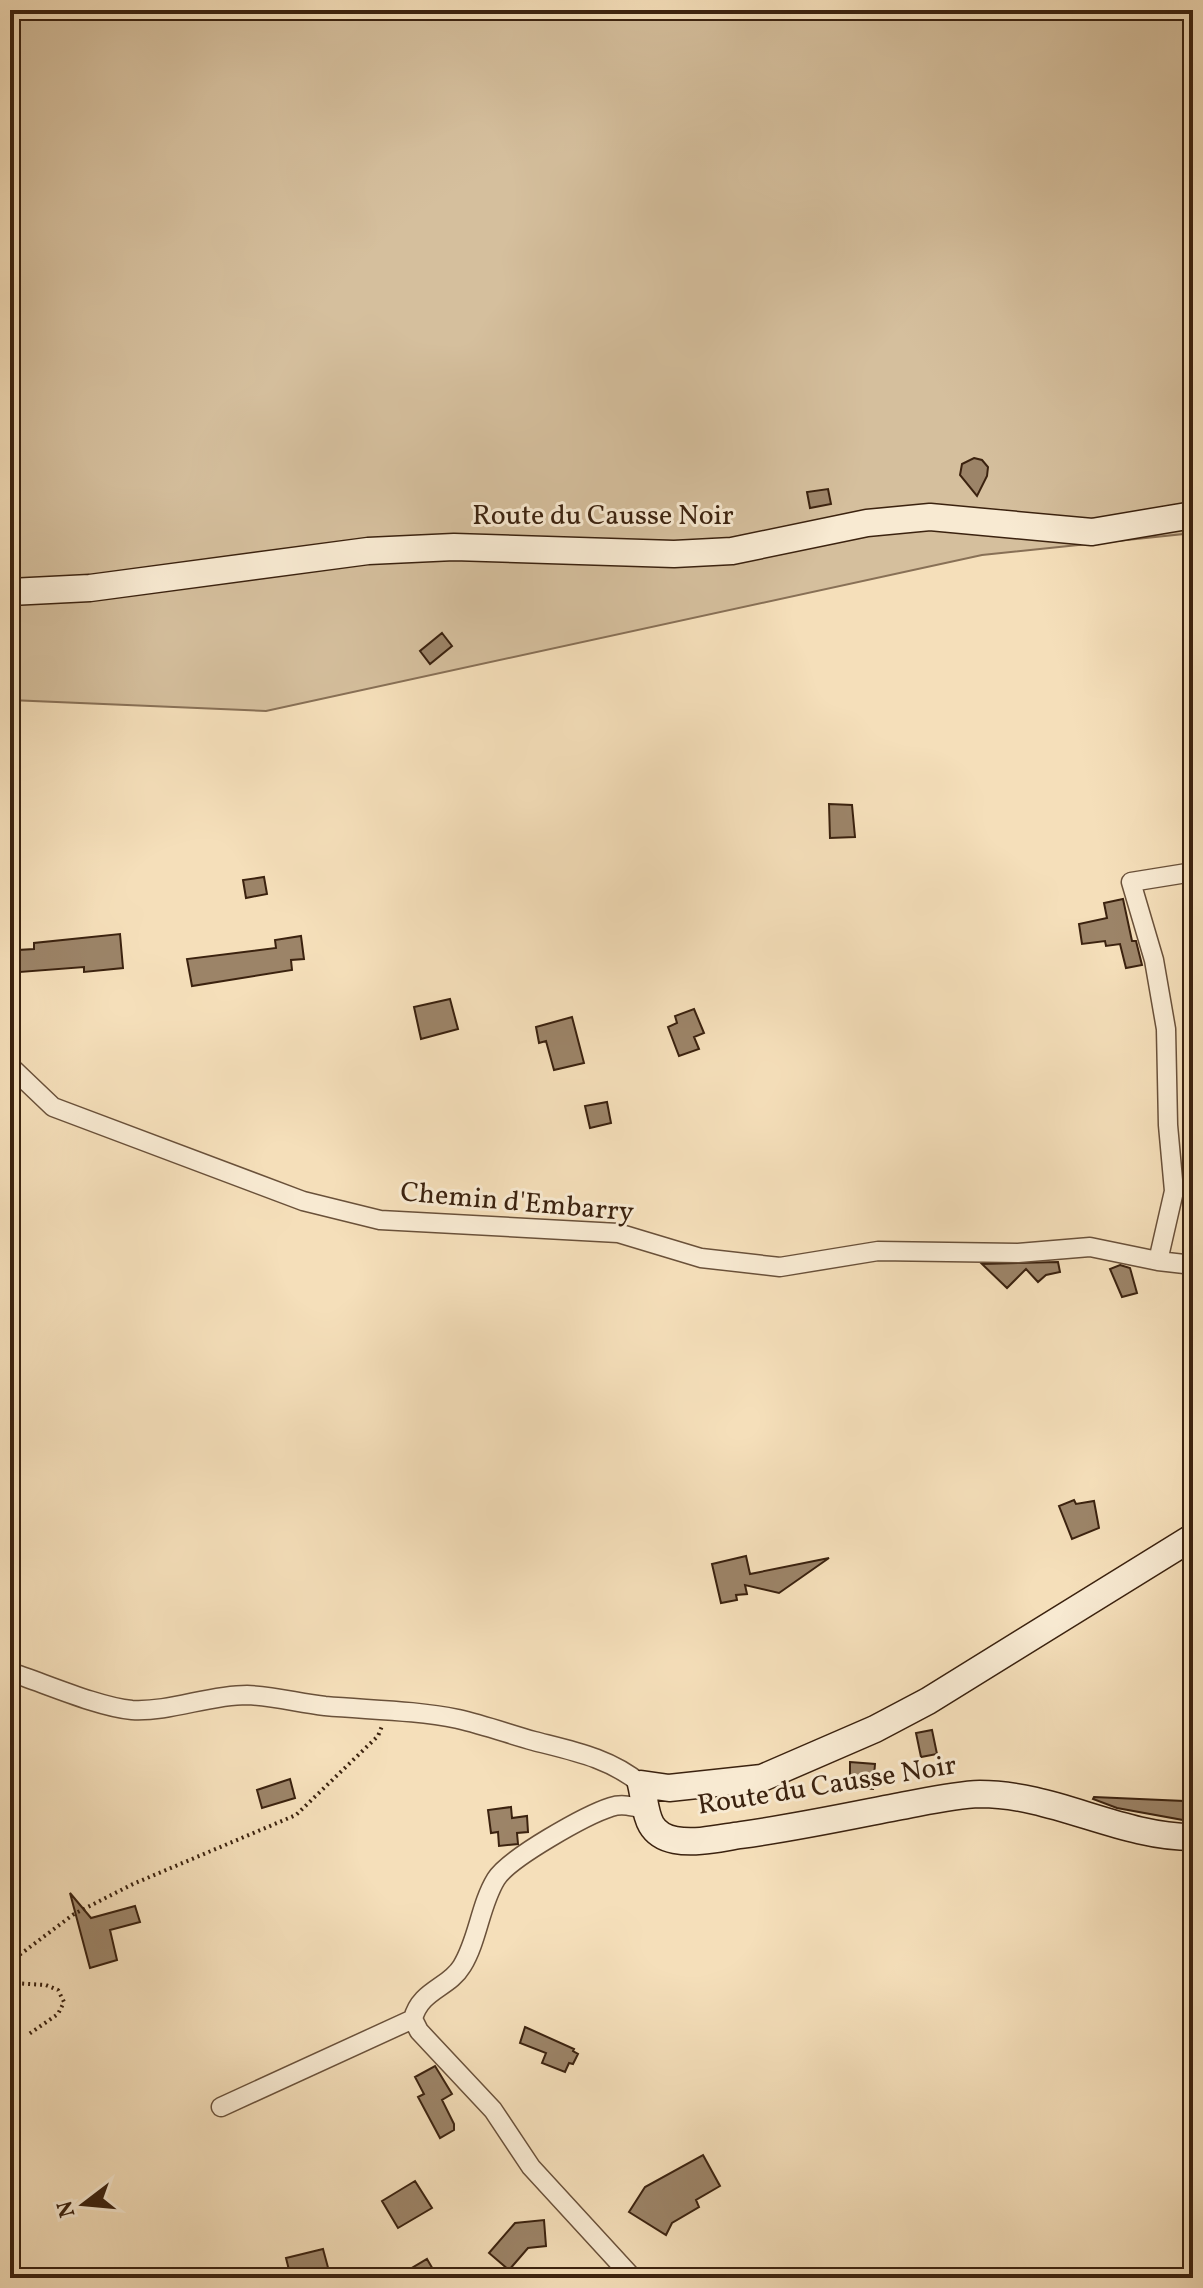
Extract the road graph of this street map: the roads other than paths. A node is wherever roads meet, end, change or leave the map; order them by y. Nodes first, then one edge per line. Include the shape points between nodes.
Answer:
1 (1193, 515) edge
2 (10, 592) edge
3 (1193, 872) edge
4 (10, 1066) edge
5 (1158, 1261) junction
6 (1193, 1265) edge
7 (1193, 1537) edge
8 (10, 1672) edge
9 (641, 1784) junction
10 (647, 1810) junction
11 (1193, 1837) edge
12 (413, 2019) junction
13 (221, 2107) dead end
14 (632, 2277) edge

1 - 2 street, Route du Causse Noir via 1092,532 930,517 867,523 732,551 674,554 454,547 368,551 90,588
3 - 5 street via 1131,882 1154,960 1166,1029 1174,1191
4 - 5 street, Chemin d'Embarry via 53,1107 303,1201 380,1220 618,1233 701,1258 780,1267 878,1251 1018,1253 1090,1247
5 - 6 street, Chemin d'Embarry
7 - 9 street, Route du Causse Noir via 875,1729 762,1778 669,1788
8 - 9 street via 130,1710 246,1695 460,1719 594,1756
9 - 10 street, Route du Causse Noir
10 - 11 street, Route du Causse Noir via 649,1826 659,1835 696,1841 947,1797 1020,1796 1162,1835
10 - 12 street via 612,1807 512,1862 496,1878 462,1968 416,2005
12 - 13 street
12 - 14 street via 493,2110 531,2167

